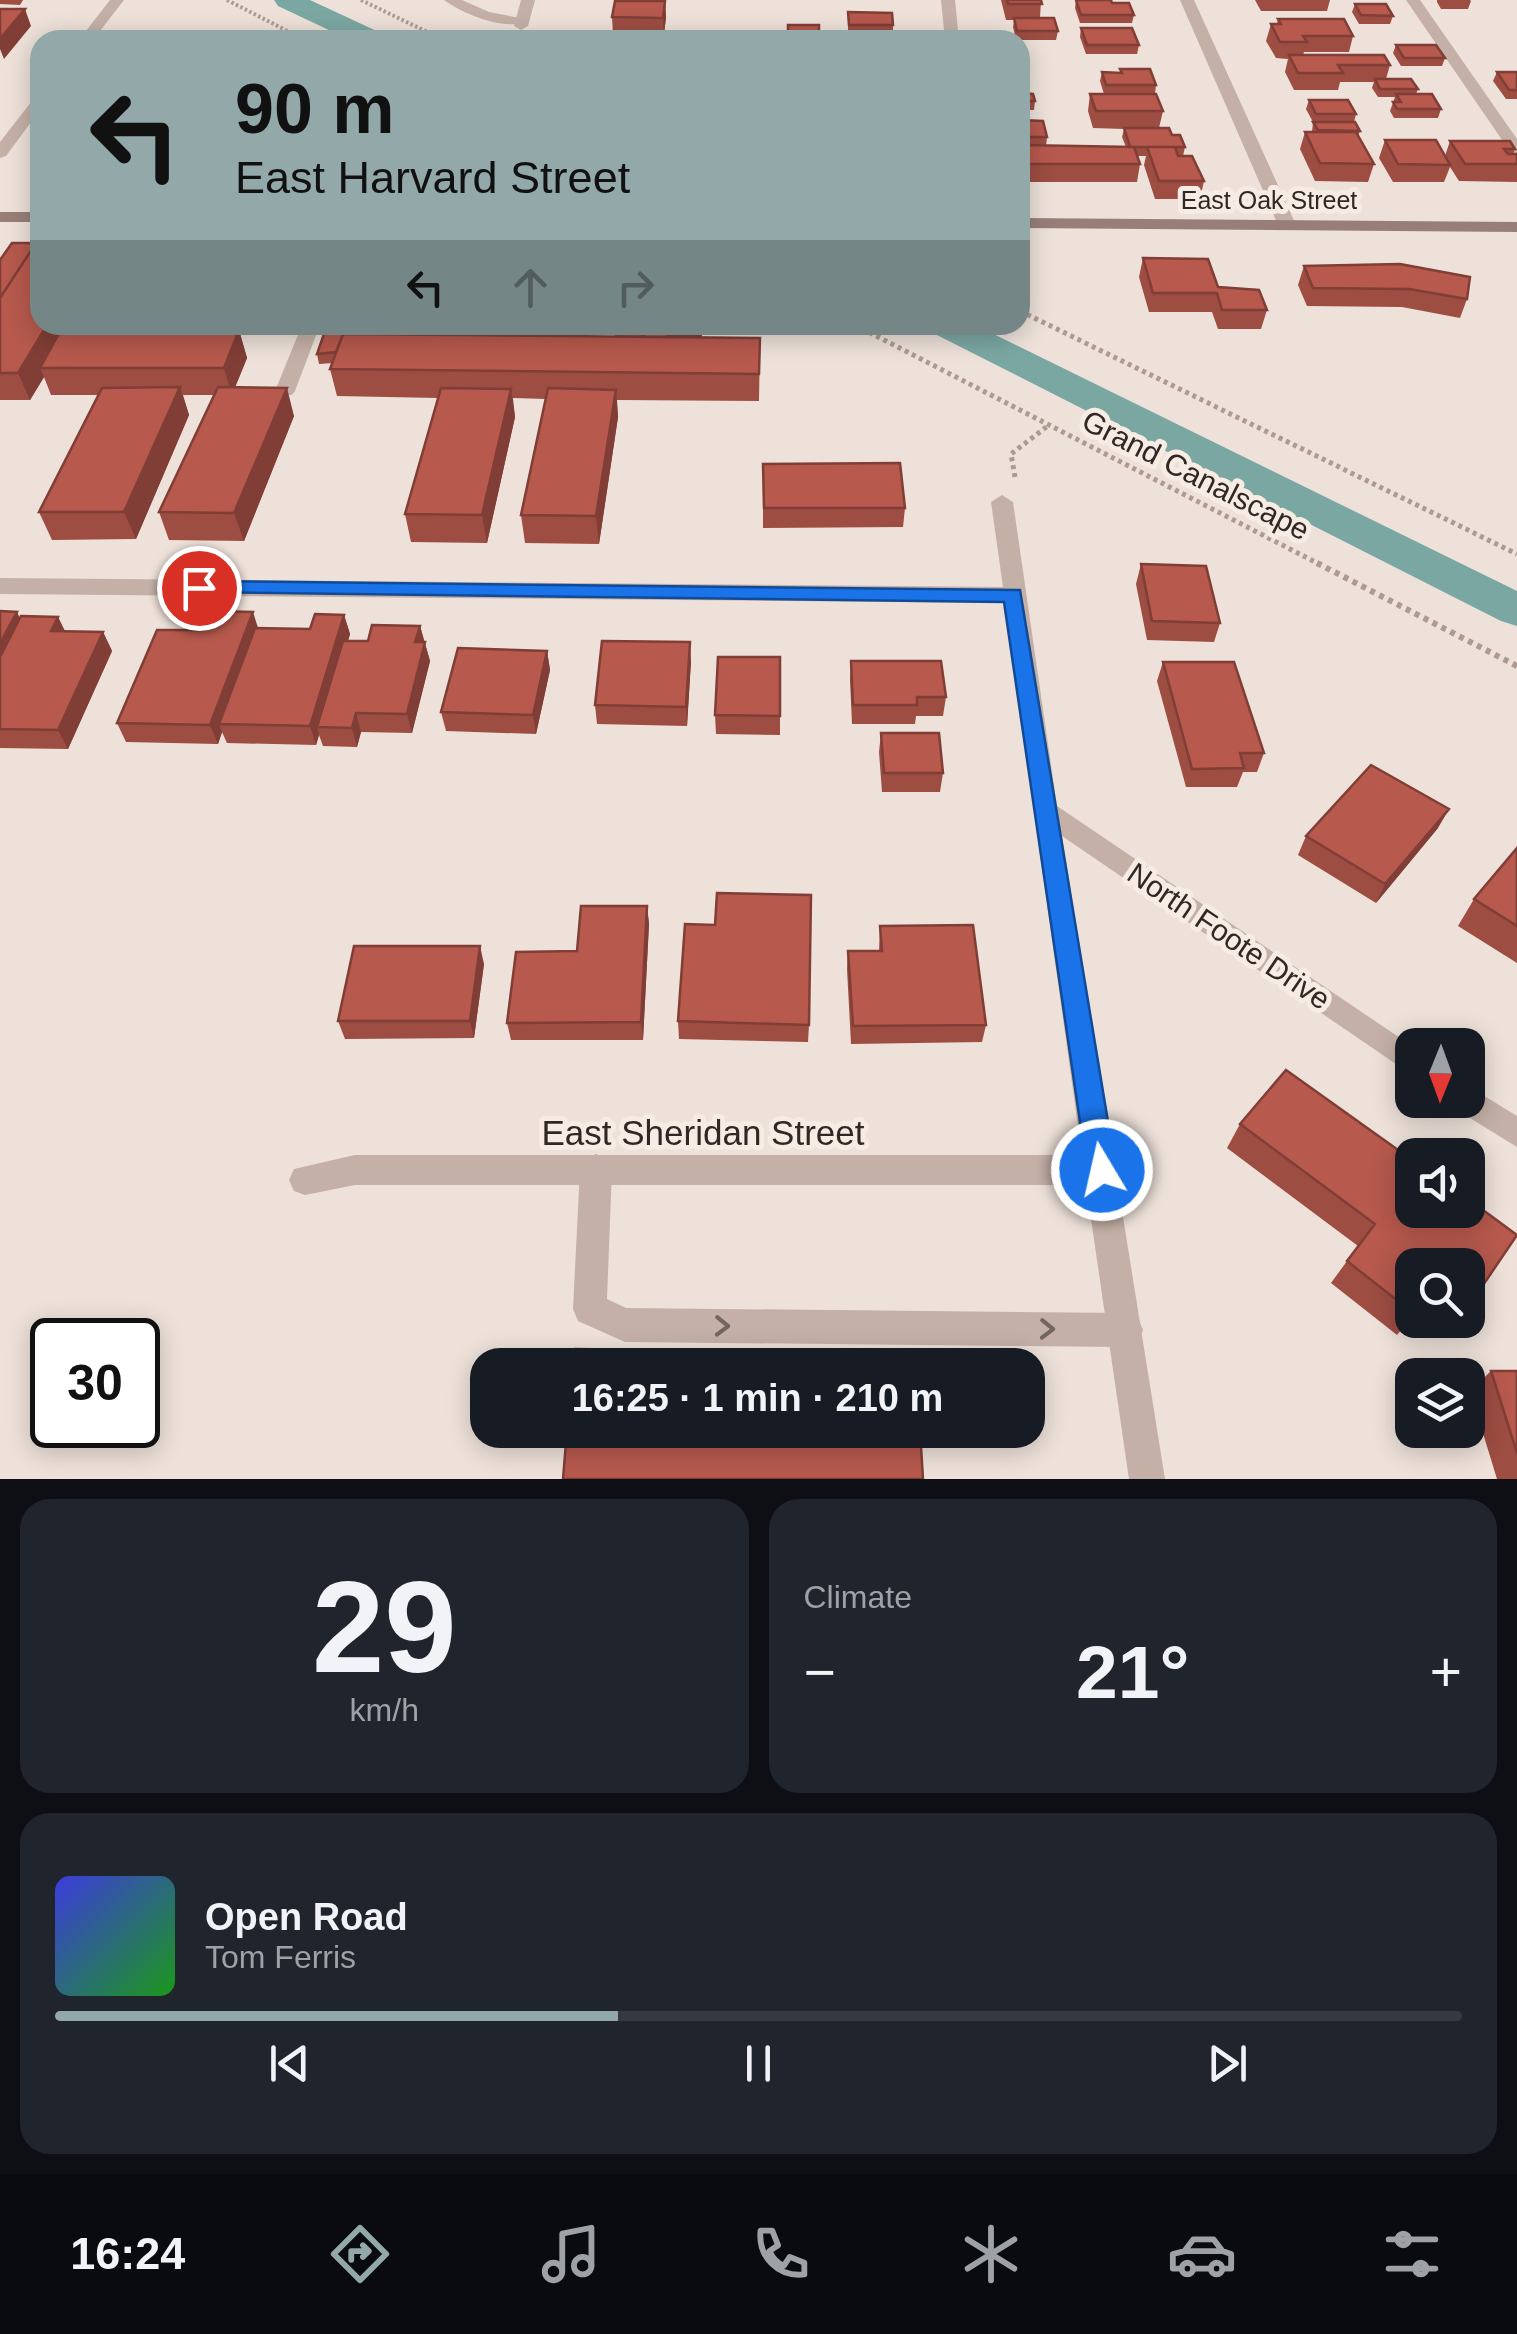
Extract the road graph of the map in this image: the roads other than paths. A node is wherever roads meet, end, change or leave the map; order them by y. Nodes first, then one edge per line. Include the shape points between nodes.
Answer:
1 (117, 0) edge
2 (452, 0) edge
3 (528, 0) edge
4 (948, 0) edge
5 (1187, 0) edge
6 (1413, 0) edge
7 (94, 30) edge
8 (951, 30) edge
9 (30, 113) edge
10 (1517, 150) edge
11 (0, 153) edge
12 (0, 217) edge
13 (30, 218) edge
14 (1030, 223) edge
15 (1287, 225) junction
16 (1517, 227) edge
17 (307, 335) edge
18 (285, 390) edge
19 (1002, 502) dead end
20 (0, 586) edge
21 (1013, 595) junction
22 (1045, 811) junction
23 (1395, 1050) edge
24 (1485, 1112) edge
25 (1517, 1134) edge
26 (596, 1168) junction
27 (1102, 1170) junction
28 (305, 1180) dead end
29 (1126, 1330) junction
30 (1147, 1479) edge

1 - 7 street
2 - 3 street via 522,23
4 - 8 street
5 - 15 street
6 - 10 street
9 - 11 street
12 - 13 street
14 - 15 street, East Oak Street
15 - 16 street, East Oak Street
17 - 18 street
19 - 21 street
20 - 21 street
21 - 22 street
22 - 23 street, North Foote Drive
22 - 27 street
24 - 25 street
26 - 27 street, East Sheridan Street
26 - 28 street, East Sheridan Street via 356,1170
26 -> 29 street via 590,1309 625,1325
27 - 29 street
29 - 30 street

